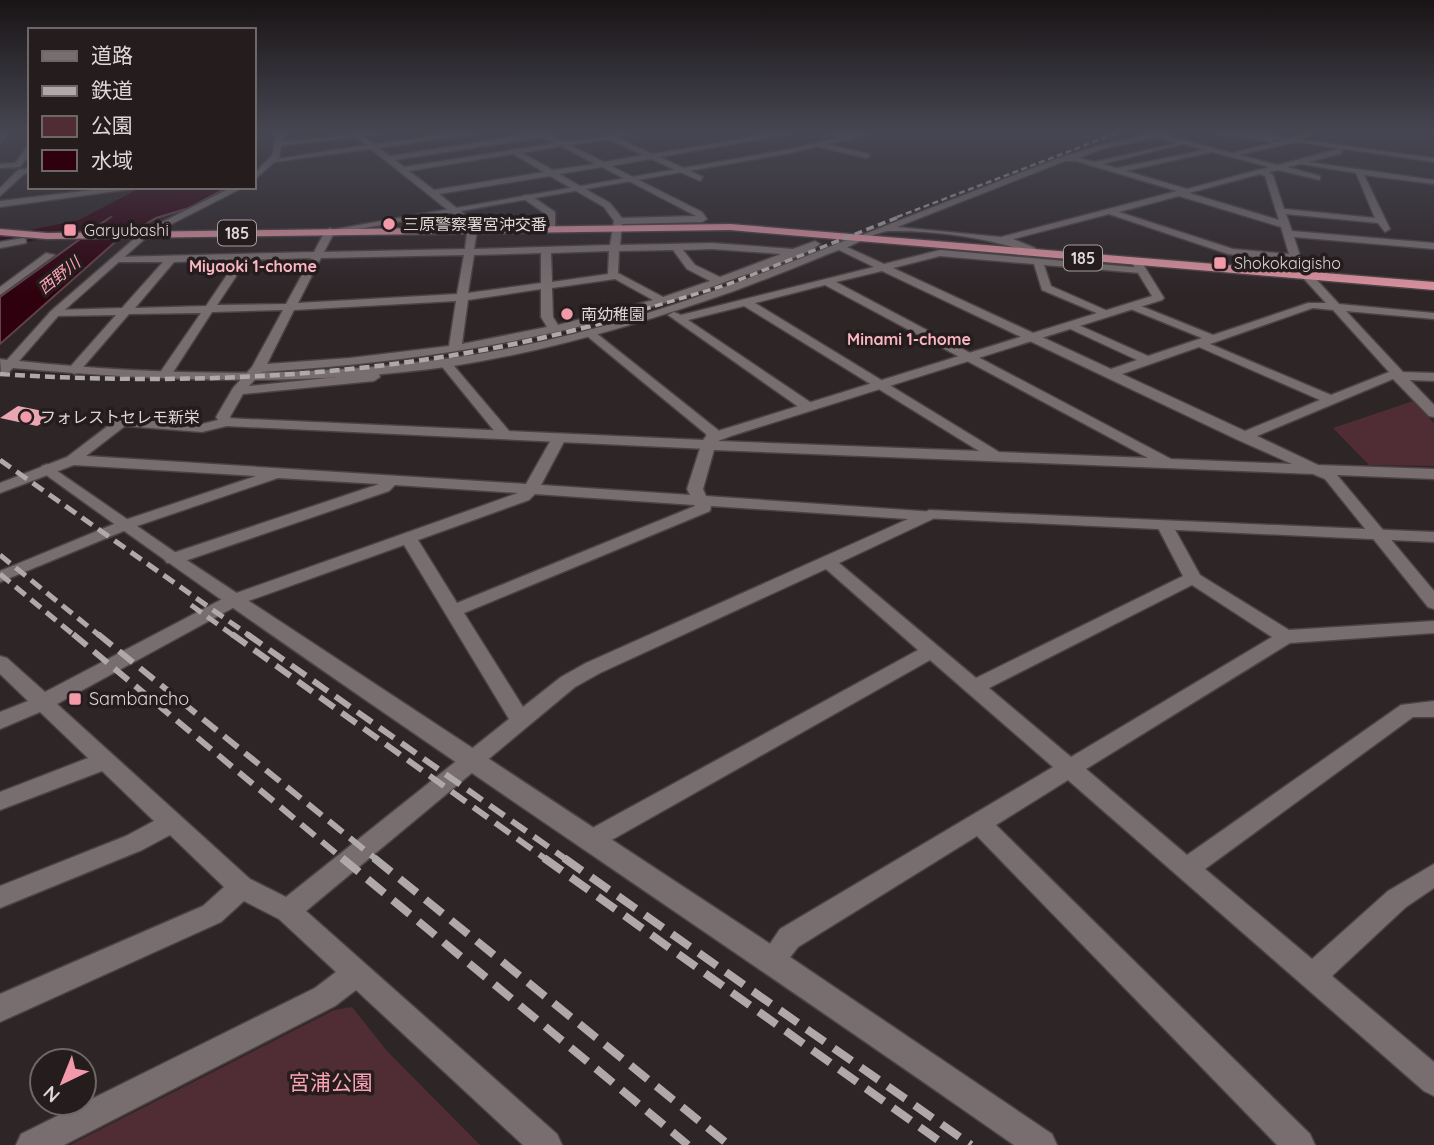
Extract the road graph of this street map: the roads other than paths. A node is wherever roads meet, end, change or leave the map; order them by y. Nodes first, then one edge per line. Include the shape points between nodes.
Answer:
1 (424, 186) edge
2 (474, 186) edge
3 (575, 186) edge
4 (587, 186) edge
5 (645, 186) edge
6 (995, 186) edge
7 (1165, 186) edge
8 (1206, 186) edge
9 (1273, 186) edge
10 (1365, 186) edge
11 (578, 188) junction
12 (59, 189) edge
13 (236, 189) edge
14 (115, 190) edge
15 (1182, 192) junction
16 (433, 193) junction
17 (527, 197) junction
18 (50, 199) junction
19 (0, 204) edge
20 (454, 209) junction
21 (1108, 211) junction
22 (1281, 211) junction
23 (0, 212) edge
24 (1381, 221) junction
25 (617, 224) junction
26 (552, 228) junction
27 (475, 229) junction
28 (882, 229) junction
29 (1287, 230) junction
30 (330, 231) junction
31 (0, 232) edge
32 (145, 234) junction
33 (862, 237) junction
34 (26, 238) junction
35 (999, 240) junction
36 (1391, 243) junction
37 (815, 244) dead end
38 (0, 245) edge
39 (838, 246) junction
40 (1434, 246) edge
41 (676, 247) junction
42 (614, 248) junction
43 (546, 250) junction
44 (469, 252) junction
45 (794, 252) junction
46 (50, 255) dead end
47 (315, 255) junction
48 (1035, 256) junction
49 (244, 257) junction
50 (1296, 258) junction
51 (171, 259) junction
52 (115, 260) junction
53 (1139, 266) junction
54 (882, 267) junction
55 (1305, 275) junction
56 (615, 276) junction
57 (719, 281) junction
58 (826, 281) junction
59 (13, 282) junction
60 (0, 285) edge
61 (1434, 286) edge
62 (545, 287) junction
63 (0, 292) edge
64 (464, 297) junction
65 (746, 302) junction
66 (665, 306) junction
67 (1132, 306) junction
68 (1334, 306) junction
69 (289, 308) junction
70 (207, 310) junction
71 (125, 311) junction
72 (55, 313) junction
73 (1106, 314) junction
74 (1434, 316) edge
75 (681, 318) junction
76 (1070, 325) junction
77 (554, 330) junction
78 (591, 333) junction
79 (1030, 337) junction
80 (1205, 341) junction
81 (455, 348) junction
82 (968, 356) junction
83 (1148, 361) junction
84 (445, 363) junction
85 (5, 364) edge
86 (74, 370) junction
87 (372, 370) junction
88 (255, 372) junction
89 (0, 374) edge
90 (165, 374) junction
91 (1109, 374) junction
92 (1398, 375) junction
93 (1434, 377) edge
94 (880, 384) junction
95 (238, 391) junction
96 (1331, 400) junction
97 (1429, 402) edge
98 (808, 407) junction
99 (1434, 413) edge
100 (226, 422) junction
101 (505, 435) junction
102 (1243, 437) junction
103 (559, 438) junction
104 (710, 441) junction
105 (996, 456) junction
106 (72, 460) junction
107 (1170, 464) junction
108 (47, 469) junction
109 (1319, 470) junction
110 (279, 473) junction
111 (1434, 474) edge
112 (390, 481) junction
113 (0, 488) edge
114 (531, 490) junction
115 (701, 501) junction
116 (929, 516) junction
117 (125, 525) junction
118 (1165, 526) junction
119 (1380, 535) junction
120 (1434, 537) edge
121 (408, 538) junction
122 (173, 559) junction
123 (827, 561) junction
124 (0, 577) edge
125 (1193, 578) junction
126 (234, 600) junction
127 (1434, 603) edge
128 (453, 611) junction
129 (1434, 627) edge
130 (1286, 637) junction
131 (932, 651) junction
132 (0, 663) edge
133 (975, 687) junction
134 (42, 703) junction
135 (1434, 709) edge
136 (520, 720) junction
137 (0, 721) edge
138 (106, 759) junction
139 (475, 761) junction
140 (1070, 769) junction
141 (0, 801) edge
142 (170, 824) junction
143 (980, 824) junction
144 (593, 839) junction
145 (1186, 869) junction
146 (1434, 875) edge
147 (241, 887) junction
148 (0, 897) edge
149 (288, 911) junction
150 (772, 960) junction
151 (358, 972) junction
152 (1312, 977) junction
153 (0, 1008) edge
154 (1434, 1081) edge
155 (32, 1145) edge
156 (546, 1145) edge
157 (1041, 1145) edge
158 (1299, 1145) edge

1 - 16 street
2 - 16 street
3 - 11 street
4 - 11 street
5 - 25 street via 702,219
6 - 28 street
7 - 15 street
8 - 15 street
9 - 22 street
10 - 24 street
11 - 17 street
11 - 25 street via 607,205
12 - 18 street
13 - 32 street
14 - 18 street
15 - 21 street
15 - 29 street
16 - 20 street
17 - 20 street
17 - 26 street via 552,214
18 - 19 street
18 - 23 street via 42,208
20 - 27 street
20 - 30 street
21 - 35 street
21 - 50 street via 1232,252
22 - 24 street
22 - 29 street
24 - 36 street
25 - 26 highway, 185
25 - 33 highway, 185
25 - 42 street
26 - 27 highway, 185
27 - 30 highway, 185
27 - 44 street
28 - 33 street
28 - 35 street
29 - 36 street
29 - 50 street
30 - 32 highway, 185
30 - 47 street
31 - 34 highway, 185
32 - 34 highway, 185
32 - 52 street
33 - 39 street
33 - 48 highway, 185
33 - 53 highway, 185
34 - 38 street
35 - 48 street via 1025,244
36 - 40 street
37 - 45 street
39 - 54 street
39 - 66 street
41 - 42 street
41 - 45 street
41 - 57 street via 691,267
42 - 43 street
42 - 56 street
43 - 44 street
43 - 62 street
44 - 47 street
44 - 64 street
45 - 57 street
46 - 59 street
47 - 49 street
47 - 69 street
48 - 53 street
48 - 54 street via 940,254
48 - 55 highway, 185
48 - 73 street via 1046,288
49 - 51 street
49 - 70 street
50 - 55 street
51 - 52 street
51 - 71 street
52 - 72 street
53 - 55 highway, 185
53 - 67 street via 1158,298
54 - 58 street
54 - 79 street
55 - 61 highway, 185
55 - 68 street
56 - 62 street
56 - 66 street
57 - 66 street
58 - 65 street
58 - 82 street
59 - 60 street
59 - 63 street
62 - 64 street
62 - 77 street via 547,317
64 - 69 street
64 - 81 street
65 - 75 street
65 - 94 street
66 - 75 street
66 - 77 street
66 - 78 street
67 - 73 street
67 - 80 street
68 - 74 street
68 - 80 street via 1312,304
68 - 92 street
69 - 70 street
69 - 88 street
70 - 71 street
70 - 90 street
71 - 72 street
71 - 86 street
72 - 85 street
73 - 76 street
75 - 98 street
76 - 79 street
76 - 83 street
77 - 81 street
78 - 84 street
78 - 104 street via 713,433
79 - 82 street
79 - 91 street
80 - 83 street
80 - 96 street
81 - 88 street
82 - 94 street
82 - 107 street
83 - 91 street
84 - 87 street
84 - 101 street
85 - 86 street
85 - 89 street
86 - 90 street
87 - 88 street
87 - 95 street via 374,377
88 - 90 street
88 - 95 street
91 - 102 street
92 - 93 street
92 - 96 street
92 - 97 street
94 - 98 street
94 - 105 street
95 - 100 street via 223,417
96 - 102 street
97 - 99 street
98 - 104 street
100 - 101 street
100 - 106 street via 202,428 122,422
101 - 103 street
102 - 109 street
103 - 104 street
103 - 114 street
104 - 105 street
104 - 115 street via 695,489
105 - 107 street
106 - 108 street
106 - 110 street
107 - 109 street
108 - 113 street
108 - 117 street
109 - 111 street
109 - 119 street via 1330,476
110 - 112 street
110 - 117 street
112 - 114 street
112 - 122 street via 384,488
114 - 115 street
114 - 121 street via 523,497
115 - 116 street
115 - 128 street via 704,508
116 - 118 street
116 - 123 street
117 - 122 street
117 - 124 street
118 - 119 street
118 - 125 street
119 - 120 street
119 - 127 street
121 - 126 street
121 - 128 street
122 - 126 street
123 - 131 street
123 - 136 street via 593,668
125 - 130 street
125 - 133 street
126 - 134 street
126 - 139 street
128 - 136 street
129 - 130 street
130 - 140 street
131 - 133 street
131 - 144 street
132 - 134 street
133 - 140 street
134 - 137 street
134 - 138 street
135 - 145 street via 1408,710
136 - 139 street
138 - 141 street
138 - 142 street
139 - 144 street
139 - 149 street
140 - 143 street
140 - 145 street
142 - 147 street
142 - 148 street
143 - 150 street via 789,938
143 - 158 street
144 - 150 street
145 - 152 street
146 - 152 street via 1397,899
147 - 149 street
147 - 153 street via 212,914
149 - 151 street
150 - 157 street
151 - 155 street via 325,997
151 - 156 street
152 - 154 street

